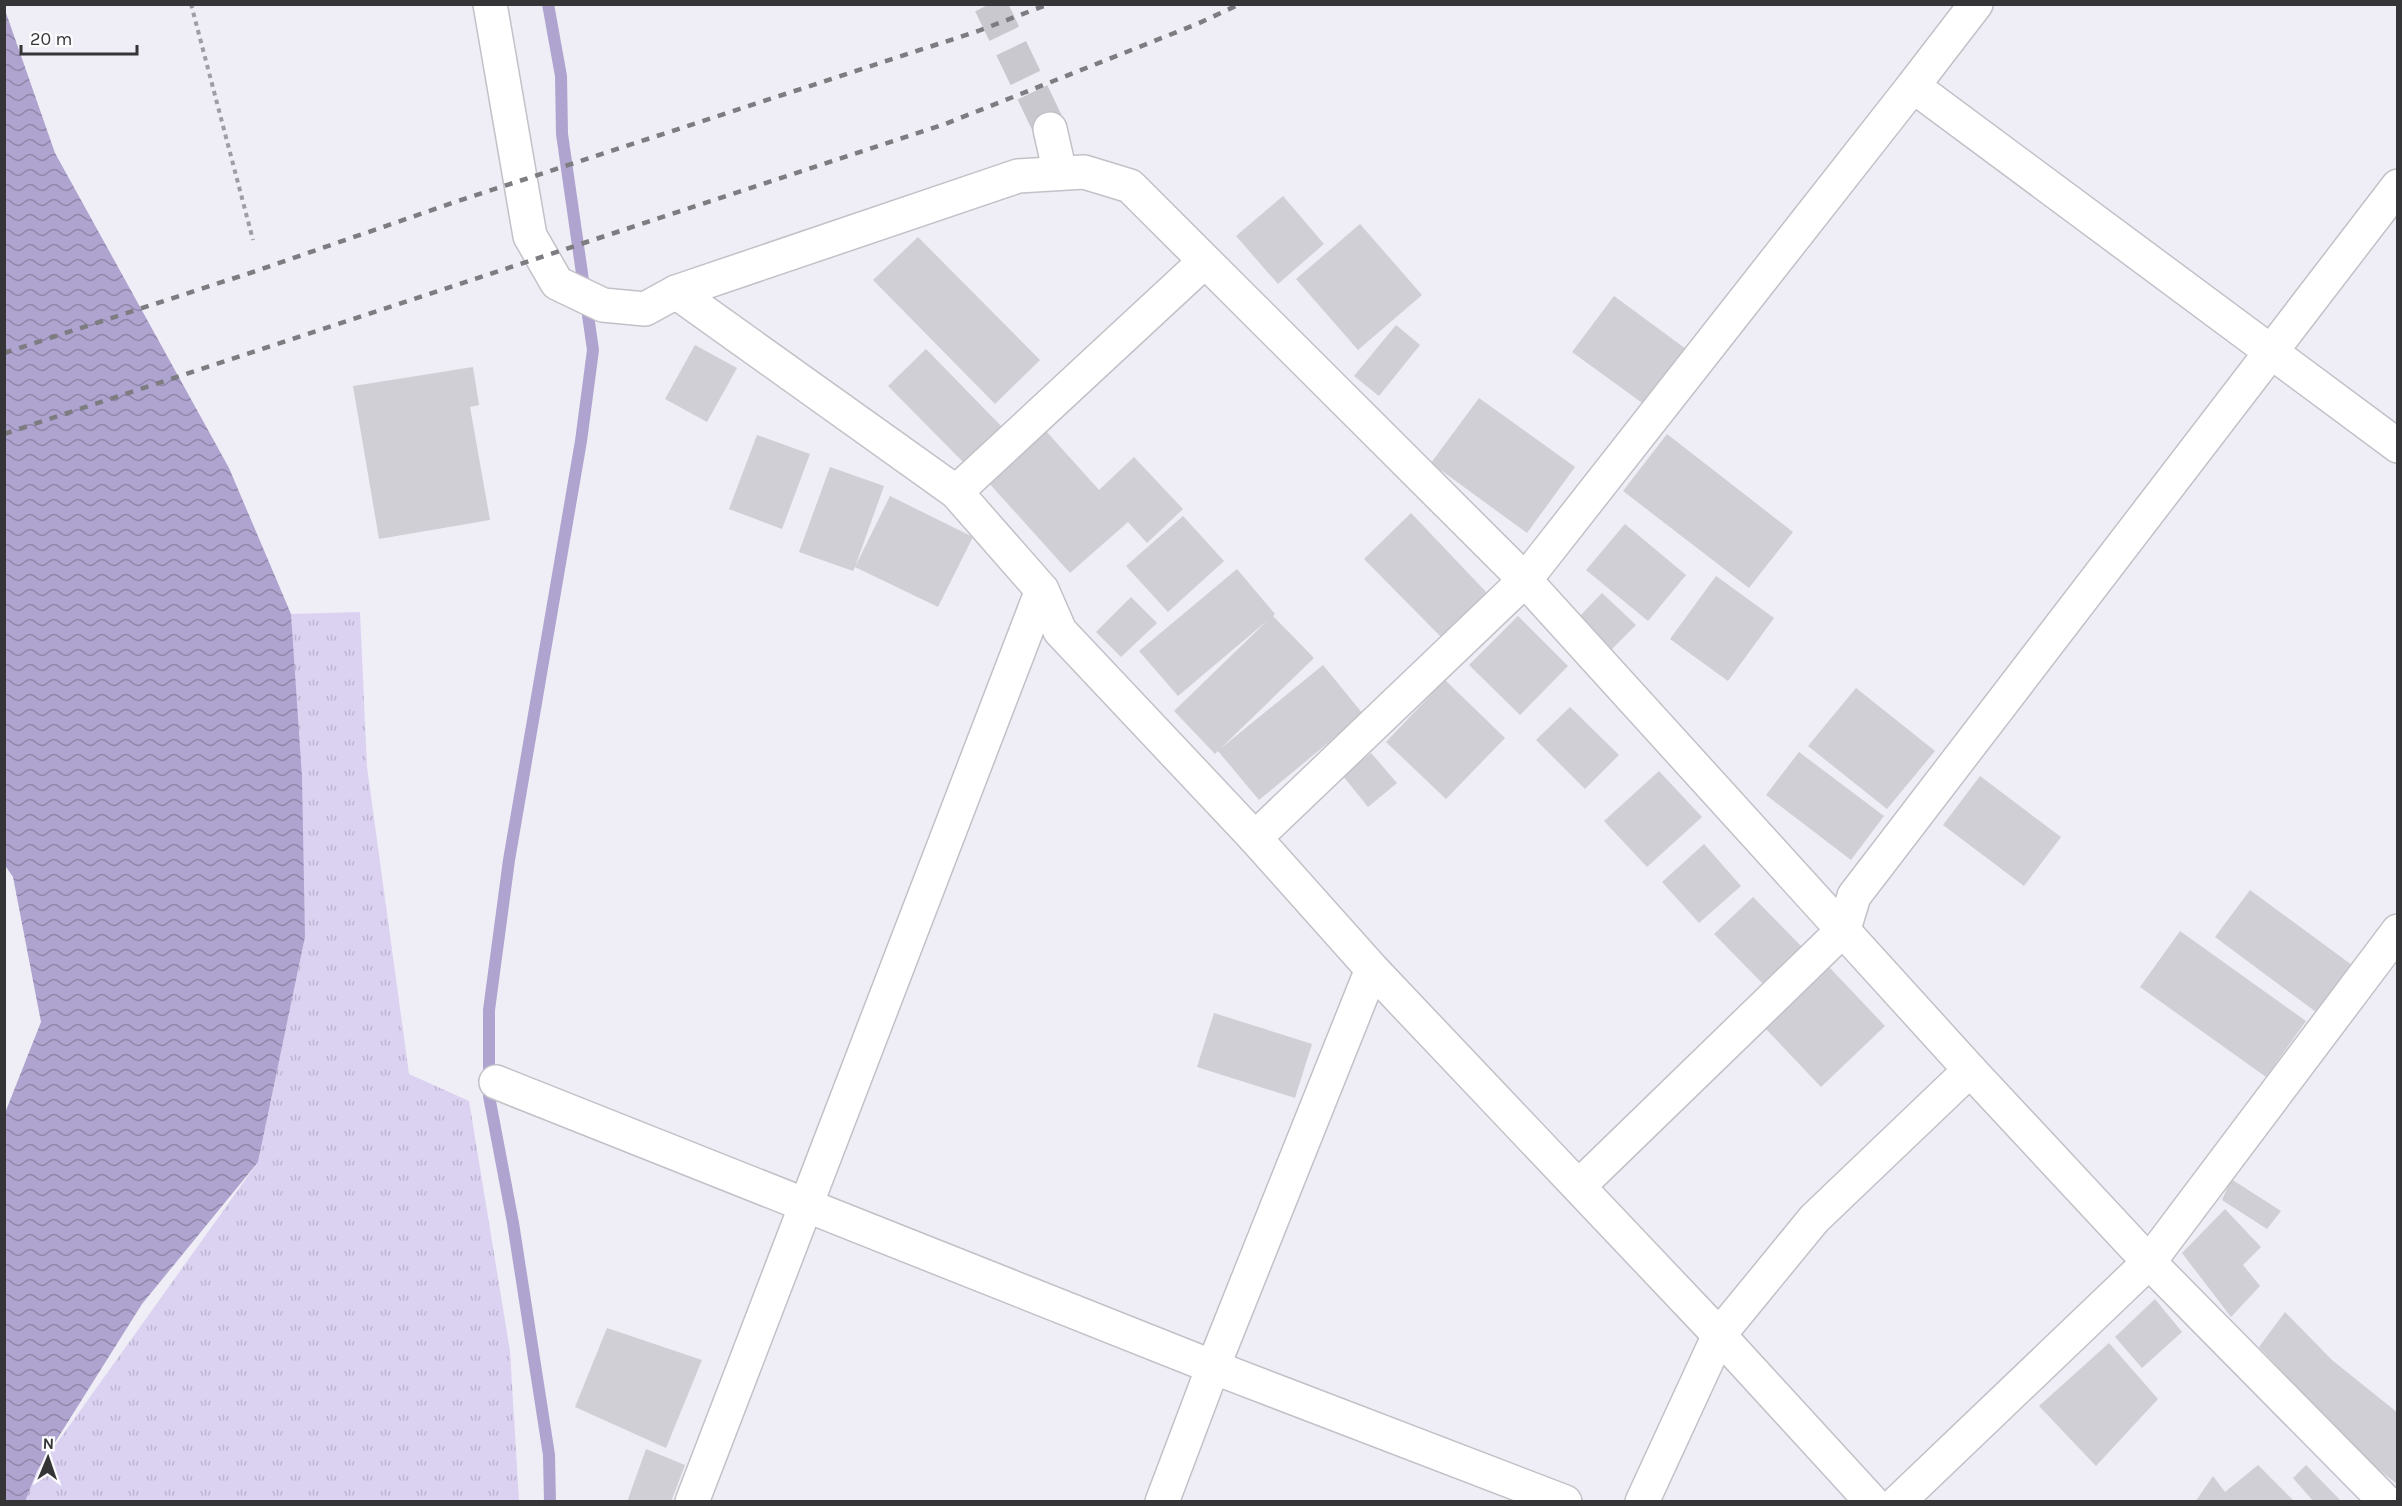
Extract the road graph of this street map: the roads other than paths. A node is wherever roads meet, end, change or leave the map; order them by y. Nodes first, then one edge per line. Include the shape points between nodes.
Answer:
1 (490, 4) edge
2 (1976, 4) edge
3 (1913, 86) junction
4 (1050, 129) tunnel mouth
5 (1060, 174) junction
6 (2397, 186) edge
7 (1205, 261) junction
8 (676, 292) junction
9 (2271, 353) junction
10 (2397, 446) edge
11 (956, 492) junction
12 (1526, 580) junction
13 (1042, 590) junction
14 (1255, 838) junction
15 (1844, 929) junction
16 (2397, 932) edge
17 (1372, 969) junction
18 (1970, 1070) junction
19 (496, 1082) dead end
20 (1579, 1186) junction
21 (805, 1203) junction
22 (2149, 1262) junction
23 (1719, 1335) junction
24 (1213, 1367) junction
25 (692, 1502) edge
26 (1162, 1502) edge
27 (1565, 1502) edge
28 (1642, 1502) edge
29 (1872, 1502) edge
30 (1898, 1502) edge
31 (2386, 1502) edge

1 - 8 street via 530,236 557,283 603,305 645,309
2 - 3 street
3 - 9 street
3 - 12 street
4 - 5 street
5 - 7 street via 1084,172 1130,186
5 - 8 street via 1018,176
6 - 9 street
7 - 11 street
7 - 12 street
8 - 11 street
9 - 10 street
9 - 15 street via 1854,896
11 - 13 street
12 - 14 street
12 - 15 street
13 - 14 street via 1060,631
13 - 21 street
14 - 17 street
15 - 18 street
15 - 20 street
16 - 22 street
17 - 20 street
17 - 24 street
18 - 22 street
18 - 23 street via 1814,1219
19 - 21 street
20 - 23 street
21 - 24 street
21 - 25 street
22 - 30 street
22 - 31 street
23 - 28 street
23 - 29 street
24 - 26 street
24 - 27 street

